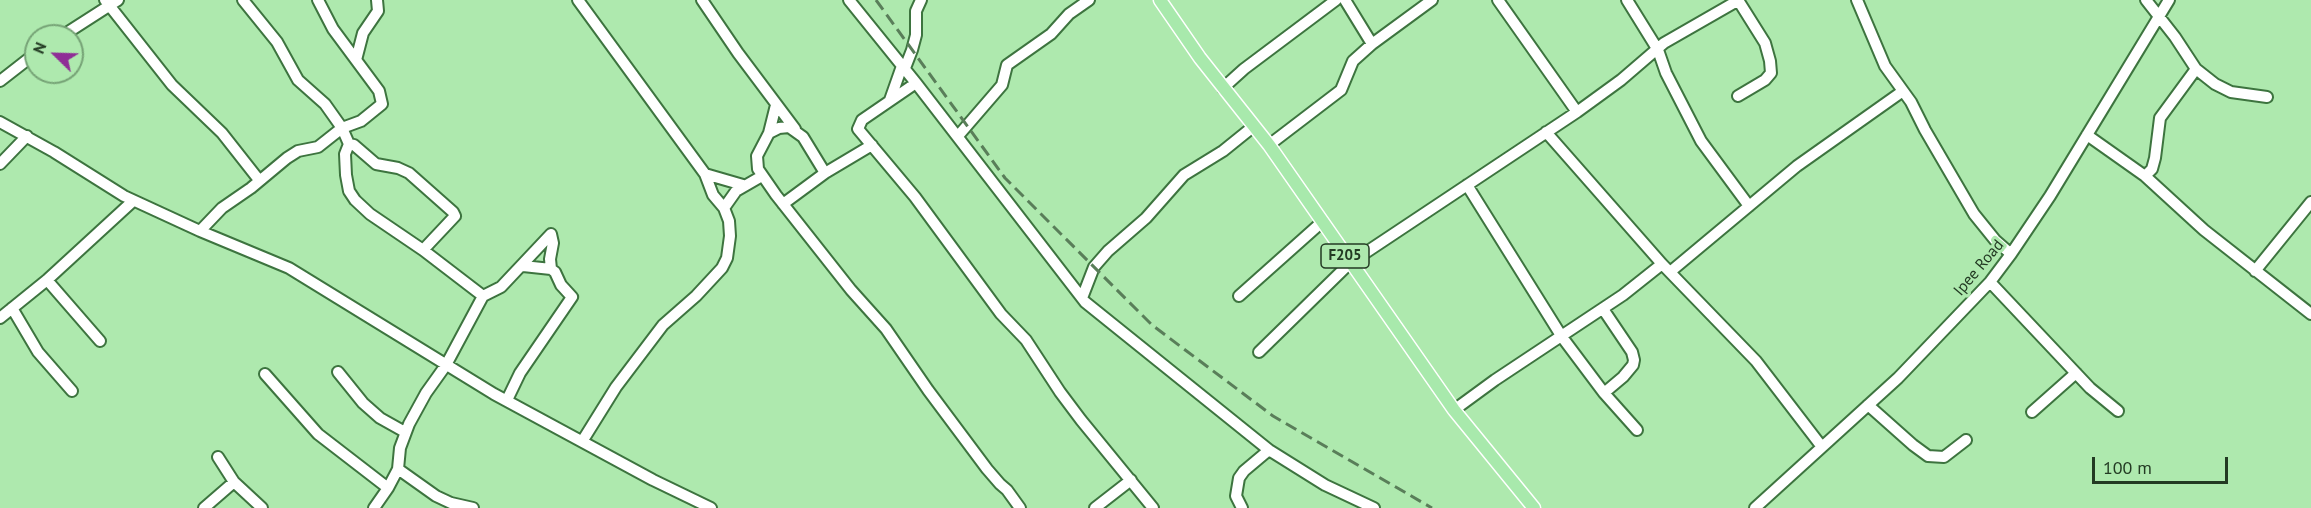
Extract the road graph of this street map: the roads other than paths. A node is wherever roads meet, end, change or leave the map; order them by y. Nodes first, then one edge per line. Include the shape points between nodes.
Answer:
1 (243, 0) edge
2 (318, 0) edge
3 (377, 0) edge
4 (578, 0) edge
5 (702, 0) edge
6 (849, 0) edge
7 (921, 0) edge
8 (1089, 0) edge
9 (1160, 0) edge
10 (1336, 0) edge
11 (1345, 0) edge
12 (1432, 0) edge
13 (1498, 0) edge
14 (1627, 0) edge
15 (1739, 0) edge
16 (1857, 0) edge
17 (2146, 0) edge
18 (2169, 0) edge
19 (111, 2) edge
20 (2157, 16) junction
21 (79, 24) edge
22 (1372, 44) junction
23 (1658, 50) junction
24 (356, 60) junction
25 (24, 62) edge
26 (904, 67) junction
27 (2196, 69) junction
28 (0, 81) edge
29 (916, 82) junction
30 (1223, 88) junction
31 (1903, 91) junction
32 (1738, 96) dead end
33 (2267, 97) dead end
34 (890, 100) junction
35 (776, 105) junction
36 (1577, 112) junction
37 (0, 122) edge
38 (1254, 126) junction
39 (342, 128) junction
40 (797, 131) junction
41 (1546, 132) junction
42 (769, 133) junction
43 (2087, 135) junction
44 (27, 136) junction
45 (958, 136) junction
46 (349, 144) junction
47 (872, 145) junction
48 (1269, 145) junction
49 (0, 164) edge
50 (825, 173) junction
51 (705, 174) junction
52 (762, 176) junction
53 (2145, 176) junction
54 (259, 180) junction
55 (743, 185) junction
56 (1467, 185) junction
57 (133, 201) junction
58 (2311, 202) edge
59 (783, 204) junction
60 (1749, 206) junction
61 (724, 208) junction
62 (1322, 222) junction
63 (200, 231) junction
64 (423, 250) junction
65 (2011, 255) junction
66 (1350, 263) junction
67 (523, 266) junction
68 (1666, 268) junction
69 (552, 269) junction
70 (2254, 271) junction
71 (47, 280) junction
72 (1990, 282) junction
73 (483, 296) junction
74 (1239, 296) dead end
75 (1082, 298) junction
76 (12, 309) junction
77 (1603, 309) junction
78 (2311, 314) edge
79 (0, 318) edge
80 (1562, 336) junction
81 (100, 341) dead end
82 (1259, 352) dead end
83 (446, 365) junction
84 (338, 372) dead end
85 (2076, 373) junction
86 (265, 374) dead end
87 (72, 391) dead end
88 (1604, 393) junction
89 (507, 400) junction
90 (1868, 405) junction
91 (1454, 410) junction
92 (2118, 411) dead end
93 (2032, 412) dead end
94 (1637, 429) dead end
95 (405, 432) junction
96 (583, 440) junction
97 (1966, 440) dead end
98 (1822, 447) junction
99 (1269, 450) junction
100 (219, 457) dead end
101 (398, 469) junction
102 (1131, 480) junction
103 (234, 482) junction
104 (388, 488) junction
105 (204, 508) edge
106 (262, 508) edge
107 (374, 508) edge
108 (473, 508) edge
109 (711, 508) edge
110 (1020, 508) edge
111 (1095, 508) edge
112 (1154, 508) edge
113 (1242, 508) edge
114 (1374, 508) edge
115 (1534, 508) edge
116 (1755, 508) edge

1 - 39 street via 277,42 298,80 325,104
2 - 24 street
3 - 24 street via 378,11 363,33
4 - 51 street
5 - 35 street
6 - 26 street
7 - 26 street via 916,11 916,35
8 - 45 street via 1051,34 1007,65 1002,85
9 - 30 main road, F205
10 - 30 street
11 - 22 street
12 - 22 street
13 - 36 street
14 - 23 street
15 - 23 street
15 - 32 street via 1765,43 1771,73
16 - 31 street via 1885,66
17 - 20 street
18 - 20 street, Ipee Road
19 - 21 street
19 - 54 street via 172,85 222,134
20 - 27 street
20 - 43 street, Ipee Road
22 - 48 street via 1353,62 1341,90
23 - 36 street
23 - 60 street via 1701,141
24 - 39 street via 379,91 382,104 361,121
25 - 28 street
26 - 29 street
26 - 34 street
27 - 33 street via 2231,92
27 - 53 street via 2160,118 2155,158
29 - 34 street
29 - 45 street
30 - 38 main road, F205
31 - 60 street via 1797,166
31 - 65 street via 1974,214
34 - 47 street via 860,123 858,129
35 - 40 street
35 - 42 street
36 - 41 street
37 - 44 street
38 - 48 main road, F205
38 - 75 street via 1184,175 1094,267
39 - 46 street
39 - 54 street via 318,147 298,151
40 - 42 street via 784,126
40 - 50 street
41 - 56 street
41 - 68 street
42 - 52 street via 757,156
43 - 53 street
43 - 65 street, Ipee Road
44 - 49 street
44 - 57 street
45 - 75 street
46 - 64 street via 345,170 351,195 380,222
46 - 64 street via 376,164 409,173 453,212 455,216
47 - 50 street
47 - 102 street
48 - 62 main road, F205
50 - 59 street
51 - 55 street
51 - 61 street via 713,195
52 - 55 street
52 - 59 street
53 - 70 street
54 - 63 street via 222,208
55 - 61 street
56 - 66 street
56 - 80 street
57 - 63 street
57 - 71 street
58 - 70 street
59 - 110 street via 886,329
60 - 68 street
61 - 96 street via 730,236 722,268 663,325 616,387
62 - 66 main road, F205
62 - 74 street
63 - 83 street via 289,268
64 - 73 street
65 - 72 street, Ipee Road
66 - 82 street
66 - 91 main road, F205
67 - 69 street
67 - 69 street via 550,234
67 - 73 street via 501,287
68 - 77 street
68 - 98 street via 1756,360
69 - 89 street via 571,294 571,300 525,365
70 - 78 street
71 - 76 street
71 - 81 street
72 - 85 street
72 - 90 street, Ipee Road
73 - 83 street
75 - 99 street
76 - 79 street
76 - 87 street via 38,352
77 - 80 street
77 - 88 street via 1634,360 1633,366
80 - 88 street
80 - 91 street
83 - 89 street
83 - 95 street
84 - 95 street via 363,403
85 - 92 street
85 - 93 street
86 - 104 street via 318,434
88 - 94 street
89 - 96 street
90 - 97 street via 1928,456 1944,457
90 - 98 street, Ipee Road
91 - 115 main road, F205
95 - 101 street
96 - 109 street
98 - 116 street, Ipee Road
99 - 113 street via 1239,478 1236,496
99 - 114 street via 1325,485
100 - 103 street
101 - 104 street
101 - 108 street via 436,496
102 - 111 street
102 - 112 street
103 - 105 street
103 - 106 street
104 - 107 street

